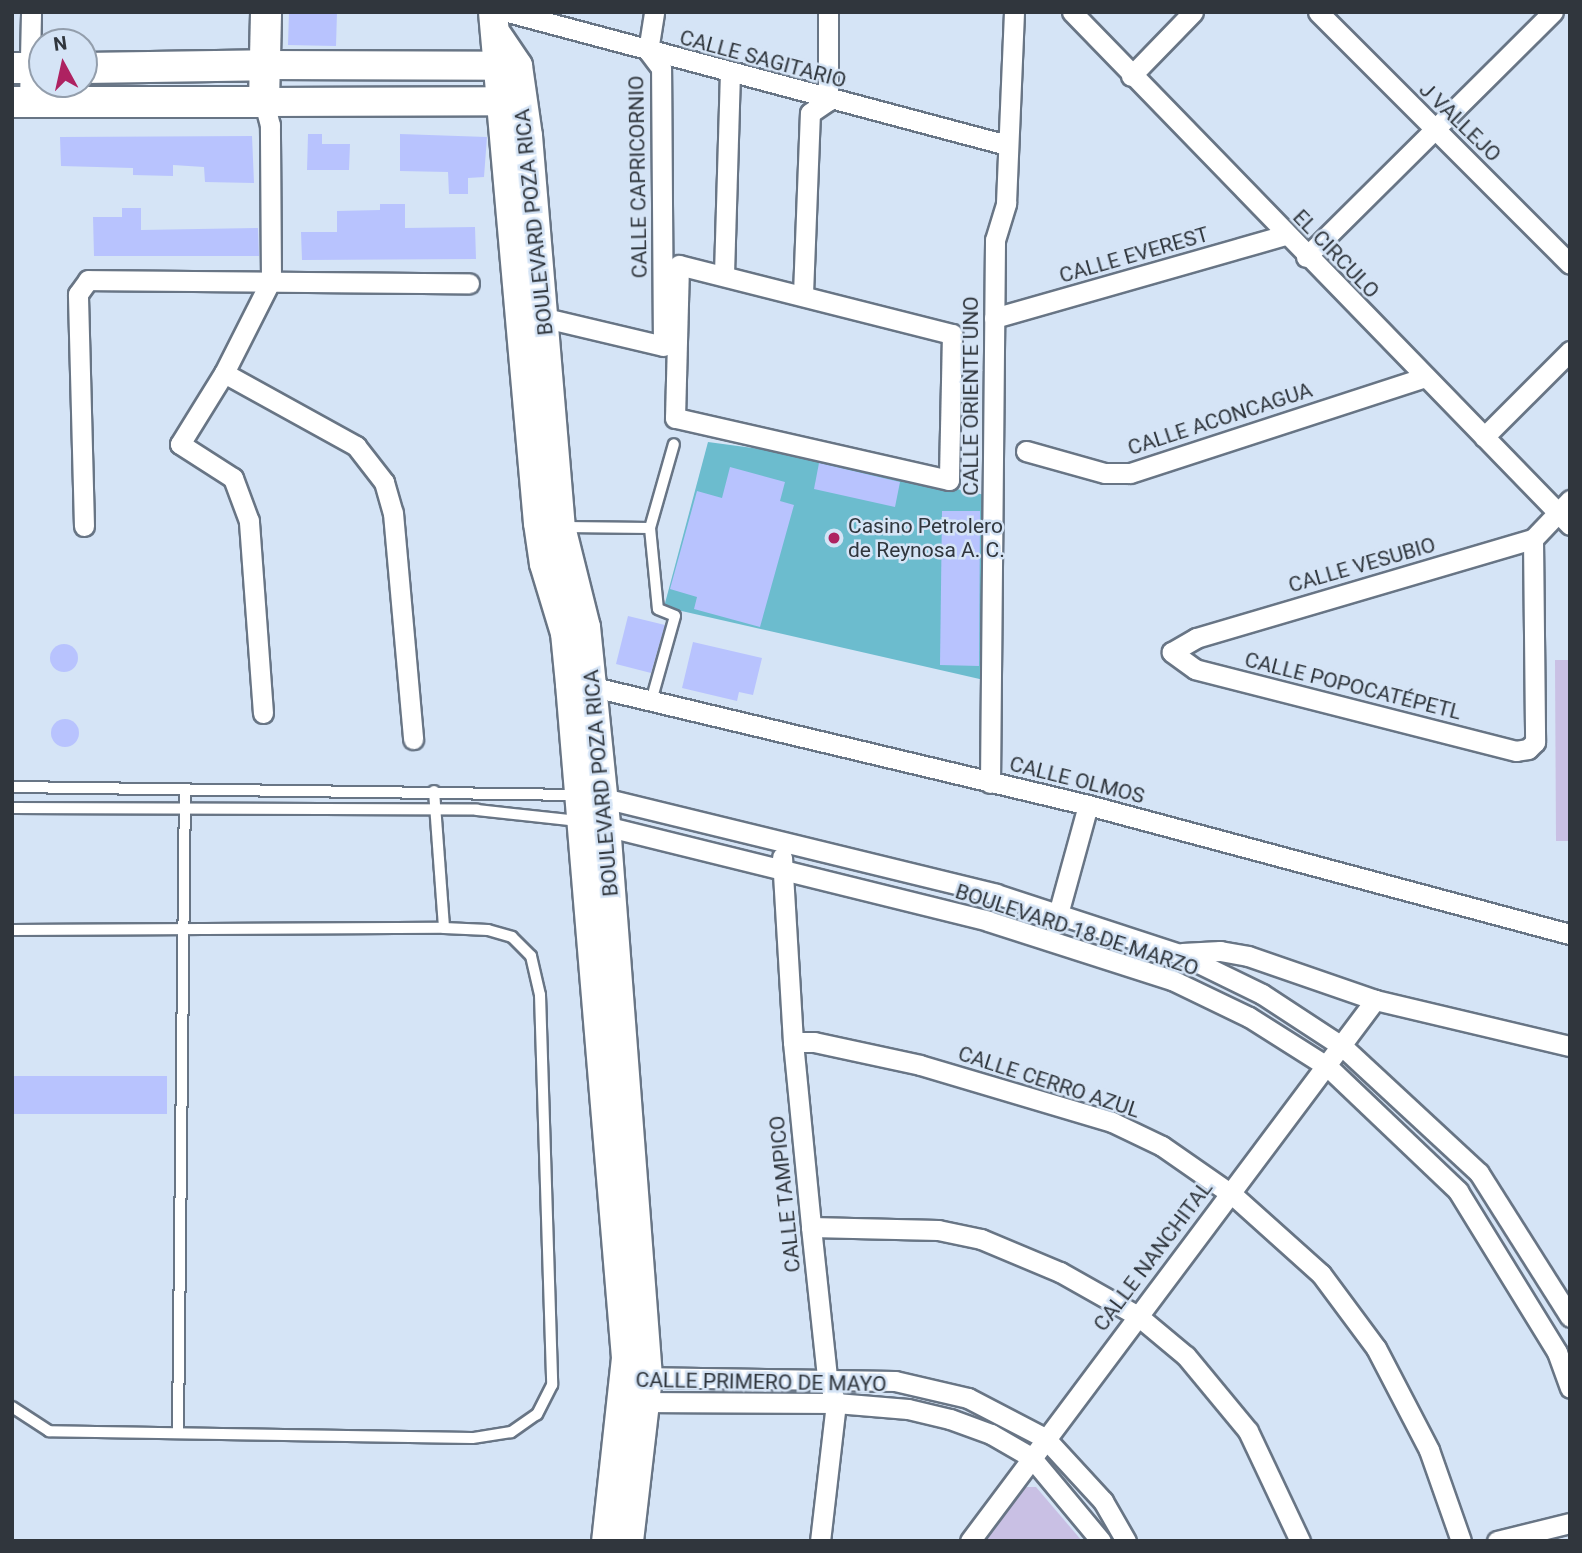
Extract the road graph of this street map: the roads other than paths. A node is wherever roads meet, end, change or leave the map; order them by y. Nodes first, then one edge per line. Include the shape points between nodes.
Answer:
1 (266, 12) edge
2 (654, 12) edge
3 (828, 12) edge
4 (1014, 12) edge
5 (1072, 12) edge
6 (1193, 12) edge
7 (1318, 12) edge
8 (1553, 12) edge
9 (499, 20) edge
10 (648, 51) junction
11 (265, 65) junction
12 (508, 66) junction
13 (28, 68) edge
14 (98, 68) edge
15 (730, 73) junction
16 (1131, 76) junction
17 (512, 101) junction
18 (828, 101) junction
19 (20, 102) edge
20 (264, 102) junction
21 (1437, 129) junction
22 (1007, 145) junction
23 (1286, 235) junction
24 (1306, 257) junction
25 (1570, 264) edge
26 (724, 274) junction
27 (271, 281) junction
28 (469, 283) dead end
29 (803, 294) junction
30 (545, 318) junction
31 (994, 318) junction
32 (1570, 351) edge
33 (224, 373) junction
34 (1425, 377) junction
35 (1484, 437) junction
36 (674, 444) dead end
37 (1026, 451) dead end
38 (1566, 513) edge
39 (84, 526) dead end
40 (561, 527) junction
41 (650, 528) junction
42 (1533, 539) junction
43 (1172, 652) joint
44 (580, 684) junction
45 (652, 698) junction
46 (263, 713) dead end
47 (412, 739) dead end
48 (990, 783) junction
49 (12, 787) edge
50 (185, 789) junction
51 (434, 791) junction
52 (1088, 805) junction
53 (12, 808) edge
54 (183, 808) junction
55 (436, 809) junction
56 (593, 809) junction
57 (782, 839) junction
58 (782, 870) junction
59 (1059, 914) junction
60 (444, 928) junction
61 (181, 929) junction
62 (12, 930) edge
63 (1570, 933) edge
64 (1050, 941) junction
65 (1180, 954) junction
66 (1375, 1000) junction
67 (793, 1042) junction
68 (1341, 1046) junction
69 (1570, 1046) edge
70 (1325, 1066) junction
71 (1229, 1193) junction
72 (811, 1227) junction
73 (1137, 1315) junction
74 (1570, 1317) edge
75 (827, 1377) junction
76 (1570, 1388) edge
77 (636, 1389) junction
78 (836, 1403) junction
79 (12, 1407) edge
80 (178, 1431) junction
81 (1045, 1438) junction
82 (1031, 1457) junction
83 (622, 1503) junction
84 (1570, 1523) edge
85 (606, 1541) edge
86 (629, 1541) edge
87 (820, 1541) edge
88 (970, 1541) edge
89 (1101, 1541) edge
90 (1126, 1541) edge
91 (1300, 1541) edge
92 (1461, 1541) edge
93 (1497, 1541) edge

1 - 11 main road
2 - 10 street, CALLE CAPRICORNIO
3 - 18 street
4 - 22 street, CALLE ORIENTE UNO
5 - 16 street, EL CIRCULO
6 - 16 street
7 - 21 street, J VALLEJO
8 - 21 street
9 - 10 street, CALLE SAGITARIO
9 - 12 main road, BOULEVARD POZA RICA
10 - 15 street, CALLE SAGITARIO
10 - 30 street, CALLE CAPRICORNIO via 661,68 663,346
11 - 12 main road
11 - 14 main road
11 - 20 main road
12 - 17 main road, BOULEVARD POZA RICA
13 - 19 street
15 - 18 street, CALLE SAGITARIO
15 - 26 street
16 - 23 street, EL CIRCULO
17 - 20 main road
17 - 30 main road, BOULEVARD POZA RICA
17 - 44 main road, BOULEVARD POZA RICA via 538,523 544,564
18 - 22 street, CALLE SAGITARIO
18 - 29 street via 810,113
19 - 20 main road
20 - 27 street via 270,125
21 - 24 street
21 - 25 street, J VALLEJO
22 - 31 street, CALLE ORIENTE UNO via 1006,203 995,240
23 - 24 street, EL CIRCULO
23 - 31 street, CALLE EVEREST
24 - 34 street, EL CIRCULO
26 - 29 street
26 - 29 street via 679,265 676,418 949,480 952,334
27 - 28 street
27 - 33 street
27 - 39 street via 88,280 80,285
30 - 40 main road, BOULEVARD POZA RICA
31 - 48 street, CALLE ORIENTE UNO
32 - 35 street
33 - 46 street via 180,444 233,478 249,521
33 - 47 street via 356,446 381,476 394,513
34 - 35 street, EL CIRCULO
34 - 37 street, CALLE ACONCAGUA via 1130,473 1105,473
35 - 38 street, EL CIRCULO
36 - 41 lane
38 - 42 street, CALLE VESUBIO
40 - 41 lane
40 - 44 main road, BOULEVARD POZA RICA via 586,627
41 - 45 lane via 659,609 675,616
42 - 43 street, CALLE VESUBIO via 1196,638
42 - 43 street, CALLE POPOCATÉPETL via 1535,742 1528,749 1516,751 1195,669
44 - 45 street, CALLE OLMOS
44 - 56 main road, BOULEVARD POZA RICA
45 - 48 street, CALLE OLMOS
48 - 52 street, CALLE OLMOS
49 - 50 lane
50 - 51 lane
50 - 54 lane
51 - 55 lane
51 - 56 lane
52 - 59 street
52 - 63 street, CALLE OLMOS
53 - 54 lane
54 - 55 lane
54 - 61 lane
55 - 56 lane
55 - 60 lane
56 - 57 street, BOULEVARD 18 DE MARZO
56 - 58 street, BOULEVARD 18 DE MARZO
56 - 77 main road, BOULEVARD POZA RICA
57 - 58 street, CALLE TAMPICO
57 - 59 street, BOULEVARD 18 DE MARZO
58 - 64 street, BOULEVARD 18 DE MARZO
58 - 67 street, CALLE TAMPICO
59 - 64 street
59 - 65 street, BOULEVARD 18 DE MARZO
60 - 61 lane
60 - 80 lane via 488,930 512,937 531,956 540,995 552,1385 537,1413 511,1432 472,1438
61 - 62 lane
61 - 80 lane
64 - 70 street, BOULEVARD 18 DE MARZO via 1172,979 1249,1017
65 - 66 street via 1220,951 1248,956
65 - 68 street, BOULEVARD 18 DE MARZO via 1262,994
66 - 68 street, CALLE NANCHITAL
66 - 69 street
67 - 71 street, CALLE CERRO AZUL via 814,1042 920,1065 1112,1122 1162,1146
67 - 72 street, CALLE TAMPICO
68 - 70 street, CALLE NANCHITAL
68 - 74 street, BOULEVARD 18 DE MARZO via 1479,1173
70 - 71 street, CALLE NANCHITAL
70 - 76 street, BOULEVARD 18 DE MARZO via 1458,1191 1538,1318
71 - 73 street, CALLE NANCHITAL
71 - 92 street, CALLE CERRO AZUL via 1321,1274 1376,1348 1419,1427
72 - 73 street via 938,1230 981,1239 1060,1272
72 - 75 street, CALLE TAMPICO
73 - 81 street, CALLE NANCHITAL
73 - 91 street via 1194,1364 1248,1431
75 - 77 street, CALLE PRIMERO DE MAYO
75 - 78 street, CALLE TAMPICO
75 - 81 street, CALLE PRIMERO DE MAYO via 932,1387 1001,1412
77 - 78 street, CALLE PRIMERO DE MAYO
77 - 83 main road, BOULEVARD POZA RICA
78 - 82 street, CALLE PRIMERO DE MAYO via 908,1409 950,1419 991,1434
78 - 87 street, CALLE TAMPICO
79 - 80 lane via 49,1431
81 - 82 street, CALLE NANCHITAL
81 - 90 street, CALLE PRIMERO DE MAYO via 1103,1501
82 - 88 street, CALLE NANCHITAL
82 - 89 street, CALLE PRIMERO DE MAYO
83 - 85 main road, BOULEVARD POZA RICA
83 - 86 main road, BOULEVARD POZA RICA
84 - 93 street

